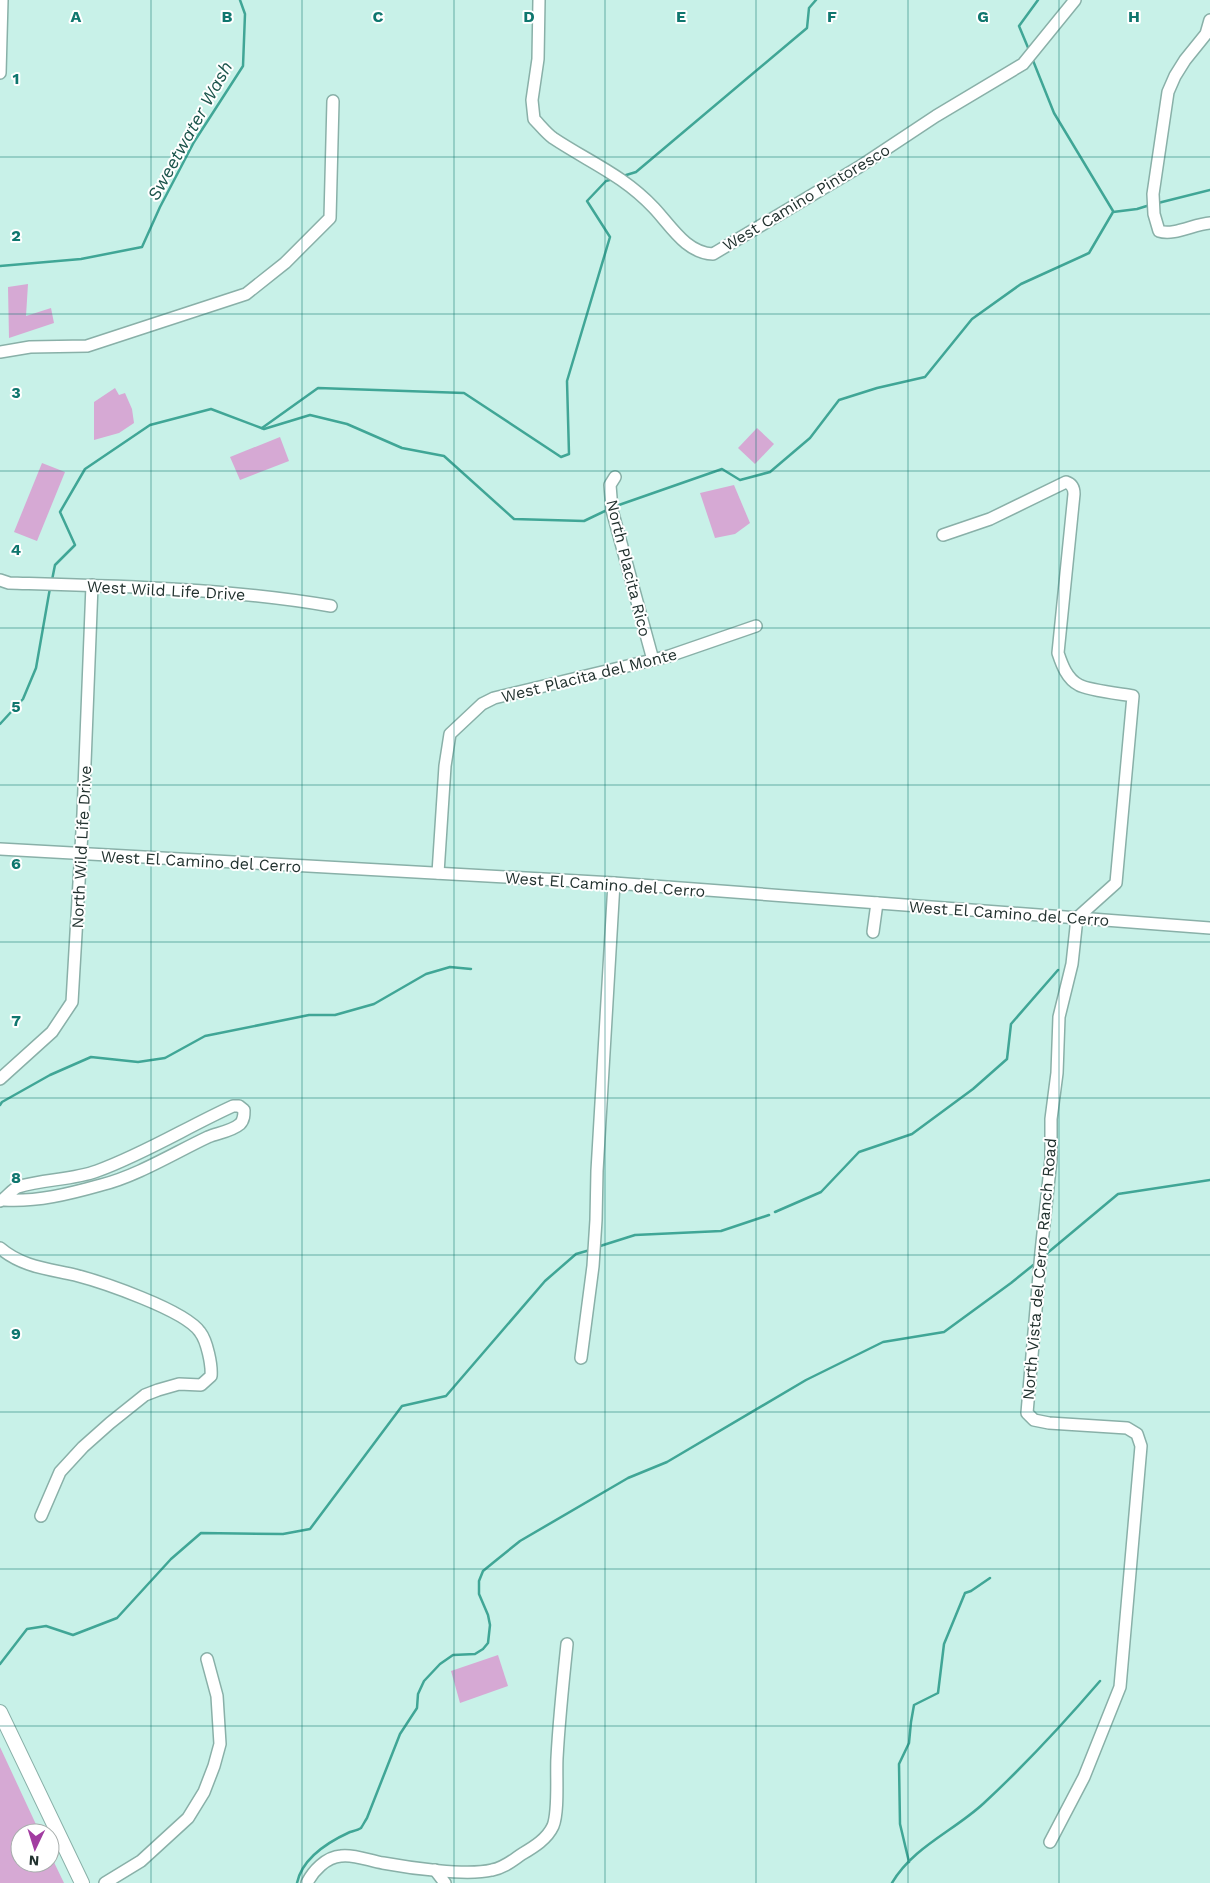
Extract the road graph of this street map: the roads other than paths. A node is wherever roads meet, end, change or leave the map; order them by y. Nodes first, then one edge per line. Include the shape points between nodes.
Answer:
1 (2, 0) edge
2 (539, 0) edge
3 (1075, 0) edge
4 (1210, 20) edge
5 (0, 74) edge
6 (333, 101) dead end
7 (1210, 223) edge
8 (0, 352) edge
9 (615, 477) dead end
10 (943, 534) dead end
11 (0, 580) edge
12 (92, 585) junction
13 (331, 606) dead end
14 (756, 626) dead end
15 (653, 660) junction
16 (0, 849) edge
17 (81, 854) junction
18 (438, 873) junction
19 (614, 883) junction
20 (877, 903) junction
21 (1077, 918) junction
22 (1210, 928) edge
23 (873, 932) dead end
24 (0, 1079) edge
25 (2, 1200) edge
26 (0, 1248) edge
27 (581, 1358) dead end
28 (42, 1516) dead end
29 (567, 1644) dead end
30 (207, 1659) dead end
31 (0, 1712) edge
32 (1050, 1842) dead end
33 (436, 1870) junction
34 (82, 1883) edge
35 (105, 1883) edge
36 (307, 1883) edge
37 (445, 1883) edge

1 - 5 street
2 - 3 street, West Camino Pintoresco via 538,59 532,100 534,119 552,137 626,182 684,242 703,254 713,254 1023,64
4 - 7 street via 1206,34 1185,60 1168,92 1153,194 1159,231 1166,234
6 - 8 street via 330,218 285,263 246,294 87,346 30,347
9 - 15 street, North Placita Rico via 610,485 612,510
10 - 21 street via 990,519 1066,482 1074,490 1058,653 1069,676 1080,686 1133,696 1116,883
11 - 12 street, West Wild Life Drive via 9,583
12 - 13 street, West Wild Life Drive via 219,592
12 - 17 street, North Wild Life Drive
14 - 15 street, West Placita del Monte
15 - 18 street, West Placita del Monte via 494,698 466,718 450,734
16 - 17 street, West El Camino del Cerro
17 - 18 street, West El Camino del Cerro
17 - 24 street, North Wild Life Drive via 72,1002 52,1032
18 - 19 street, West El Camino del Cerro
19 - 20 street, West El Camino del Cerro
19 - 27 street via 594,1257
20 - 21 street, West El Camino del Cerro
20 - 23 street
21 - 22 street, West El Camino del Cerro
21 - 32 street, North Vista del Cerro Ranch Road via 1072,964 1059,1017 1051,1160 1027,1413 1034,1420 1049,1423 1127,1428 1137,1434 1141,1446 1120,1687 1084,1777
25 - 25 street via 23,1201 103,1185 238,1125 244,1110 233,1106 95,1172 15,1188
26 - 28 street via 33,1266 75,1275 136,1295 187,1321 199,1330 204,1339 212,1369 208,1387 168,1386 145,1395 110,1423 60,1472
29 - 33 street via 553,1826 534,1846 504,1866 476,1872
30 - 35 street via 217,1696 220,1744 204,1792 188,1818 142,1861
31 - 34 main road
33 - 36 street via 341,1856 320,1866
33 - 37 street

